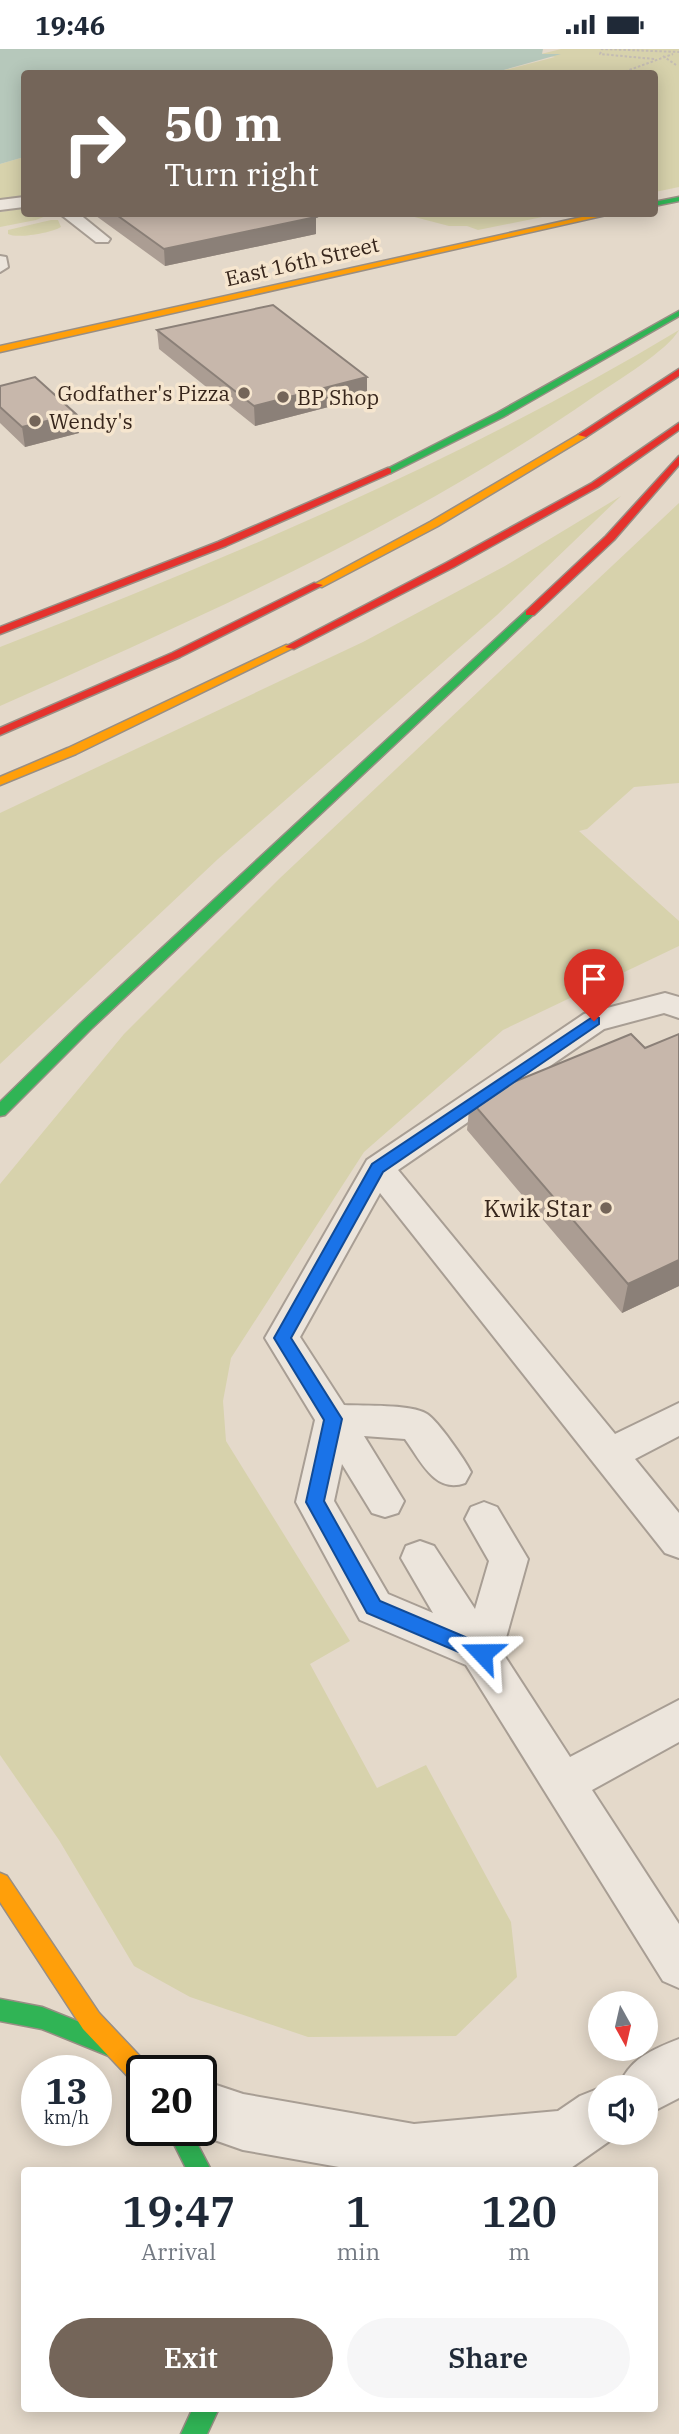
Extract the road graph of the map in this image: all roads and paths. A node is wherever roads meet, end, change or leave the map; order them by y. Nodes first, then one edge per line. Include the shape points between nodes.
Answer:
1 (679, 52) edge
2 (662, 56) junction
3 (654, 59) junction
4 (676, 65) dead end
5 (628, 70) edge
6 (679, 199) edge
7 (21, 202) edge
8 (658, 203) edge
9 (0, 205) edge
10 (72, 217) edge
11 (594, 217) edge
12 (102, 239) dead end
13 (0, 261) edge
14 (0, 267) edge
15 (679, 313) edge
16 (0, 349) edge
17 (679, 372) edge
18 (679, 426) edge
19 (679, 459) edge
20 (0, 631) edge
21 (0, 732) edge
22 (0, 782) edge
23 (679, 1008) edge
24 (0, 1111) edge
25 (378, 1168) junction
26 (679, 1418) edge
27 (333, 1419) junction
28 (609, 1455) junction
29 (452, 1472) dead end
30 (385, 1501) dead end
31 (484, 1519) dead end
32 (679, 1541) edge
33 (421, 1558) dead end
34 (482, 1653) junction
35 (679, 1720) edge
36 (564, 1783) junction
37 (0, 1883) edge
38 (679, 1965) edge
39 (0, 2010) edge
40 (117, 2049) junction
41 (126, 2058) edge
42 (679, 2066) edge
43 (658, 2080) edge
44 (217, 2113) edge
45 (583, 2127) edge
46 (186, 2146) edge
47 (197, 2167) edge
48 (522, 2167) edge

1 - 2 path
1 - 3 path via 601,49 600,54
2 - 3 path
2 - 4 path
3 - 5 path
6 - 8 main road
7 - 9 lane
10 - 12 lane
11 - 16 main road, East 16th Street
13 - 14 lane
15 - 20 main road via 530,399 330,498
17 - 21 main road via 592,432 322,584 108,687
18 - 22 main road via 594,485 450,565 285,650
19 - 24 main road via 610,538
23 - 25 lane via 665,1003 594,1021
25 - 27 lane via 282,1338
25 - 28 lane
26 - 28 lane
27 - 29 lane via 415,1425
27 - 30 lane
27 - 34 lane via 315,1502 373,1607
28 - 32 lane
31 - 34 lane via 509,1559
33 - 34 lane
34 - 36 lane
35 - 36 lane
36 - 38 lane
37 - 40 main road via 91,2021
39 - 40 main road via 72,2028
40 - 41 main road
42 - 43 street
44 - 45 street via 414,2152
45 - 48 street
46 - 47 main road

